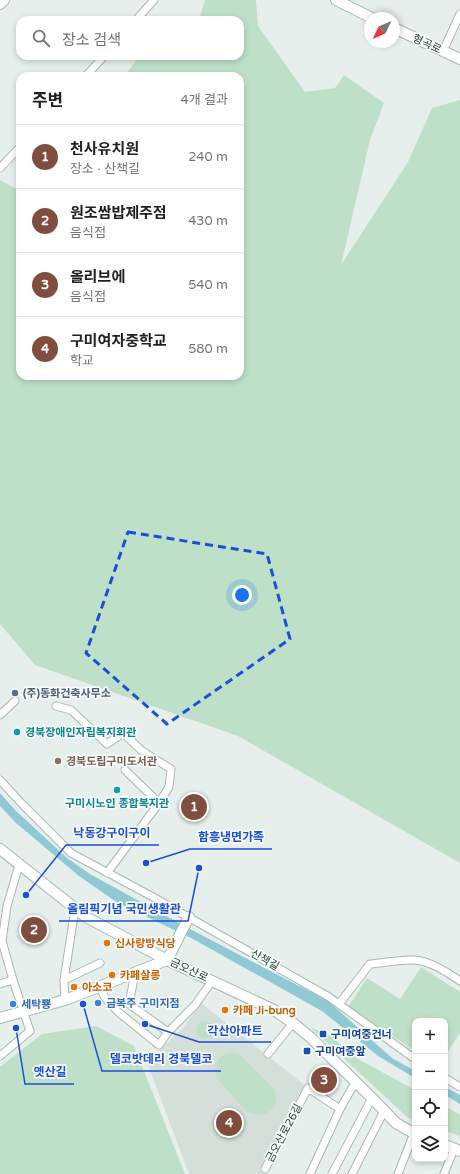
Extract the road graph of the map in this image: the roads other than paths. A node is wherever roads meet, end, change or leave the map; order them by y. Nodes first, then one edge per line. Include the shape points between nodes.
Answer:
1 (4, 0) edge
2 (154, 0) edge
3 (336, 0) edge
4 (0, 4) edge
5 (364, 14) edge
6 (460, 14) edge
7 (140, 16) edge
8 (400, 31) edge
9 (443, 51) junction
10 (460, 59) edge
11 (100, 60) edge
12 (90, 72) edge
13 (16, 151) edge
14 (0, 168) edge
15 (15, 702) dead end
16 (56, 706) dead end
17 (0, 715) edge
18 (125, 770) dead end
19 (0, 780) edge
20 (159, 803) junction
21 (0, 849) edge
22 (20, 865) junction
23 (107, 873) junction
24 (3, 905) edge
25 (75, 909) junction
26 (189, 917) junction
27 (1, 941) edge
28 (167, 960) junction
29 (100, 963) dead end
30 (135, 973) junction
31 (13, 980) junction
32 (64, 980) junction
33 (212, 981) junction
34 (460, 981) edge
35 (0, 984) edge
36 (100, 987) junction
37 (65, 1000) junction
38 (339, 1004) junction
39 (24, 1012) junction
40 (0, 1018) edge
41 (293, 1023) junction
42 (168, 1032) junction
43 (268, 1054) dead end
44 (0, 1056) edge
45 (412, 1057) edge
46 (448, 1080) edge
47 (356, 1081) junction
48 (460, 1087) edge
49 (372, 1098) junction
50 (340, 1109) junction
51 (384, 1111) junction
52 (412, 1131) edge
53 (412, 1140) edge
54 (453, 1149) edge
55 (265, 1169) dead end
56 (310, 1174) edge
57 (332, 1174) edge
58 (352, 1174) edge
59 (398, 1174) edge
60 (444, 1174) edge

1 - 4 street
2 - 7 street
3 - 5 street
6 - 9 street
8 - 9 street, 형곡로
9 - 10 street, 형곡로
11 - 12 street
13 - 14 street
15 - 17 street
16 - 20 street via 72,710 107,744 123,733 142,751 171,769 169,787
18 - 20 street
19 - 23 street, 산책길 via 71,853
20 - 23 street
21 - 22 street, 금오산로
22 - 24 street
22 - 25 street, 금오산로
23 - 26 street, 산책길
24 - 27 street
25 - 28 street, 금오산로
25 - 32 street
26 - 28 street
26 - 38 street, 산책길
27 - 31 street
28 - 30 street
28 - 33 street, 금오산로
29 - 32 street
30 - 36 street
30 - 42 street via 129,1004
31 - 35 street
31 - 39 street
32 - 37 street
33 - 41 street, 금오산로 via 274,1010
33 - 42 street via 195,1005
34 - 38 street via 424,961 370,964
36 - 37 street
36 - 42 street via 105,998 117,1011 159,1045
37 - 39 street
38 - 45 street, 산책길
39 - 40 street
39 - 44 street via 30,1031
41 - 43 street
41 - 47 street, 금오산로
46 - 48 street
47 - 49 street, 금오산로
47 - 50 street
49 - 51 street, 금오산로
49 - 57 street
50 - 55 street, 금오산로26길 via 308,1088
50 - 56 street
51 - 52 street, 금오산로 via 396,1123
51 - 58 street
53 - 59 street, 금오산로
54 - 60 street

